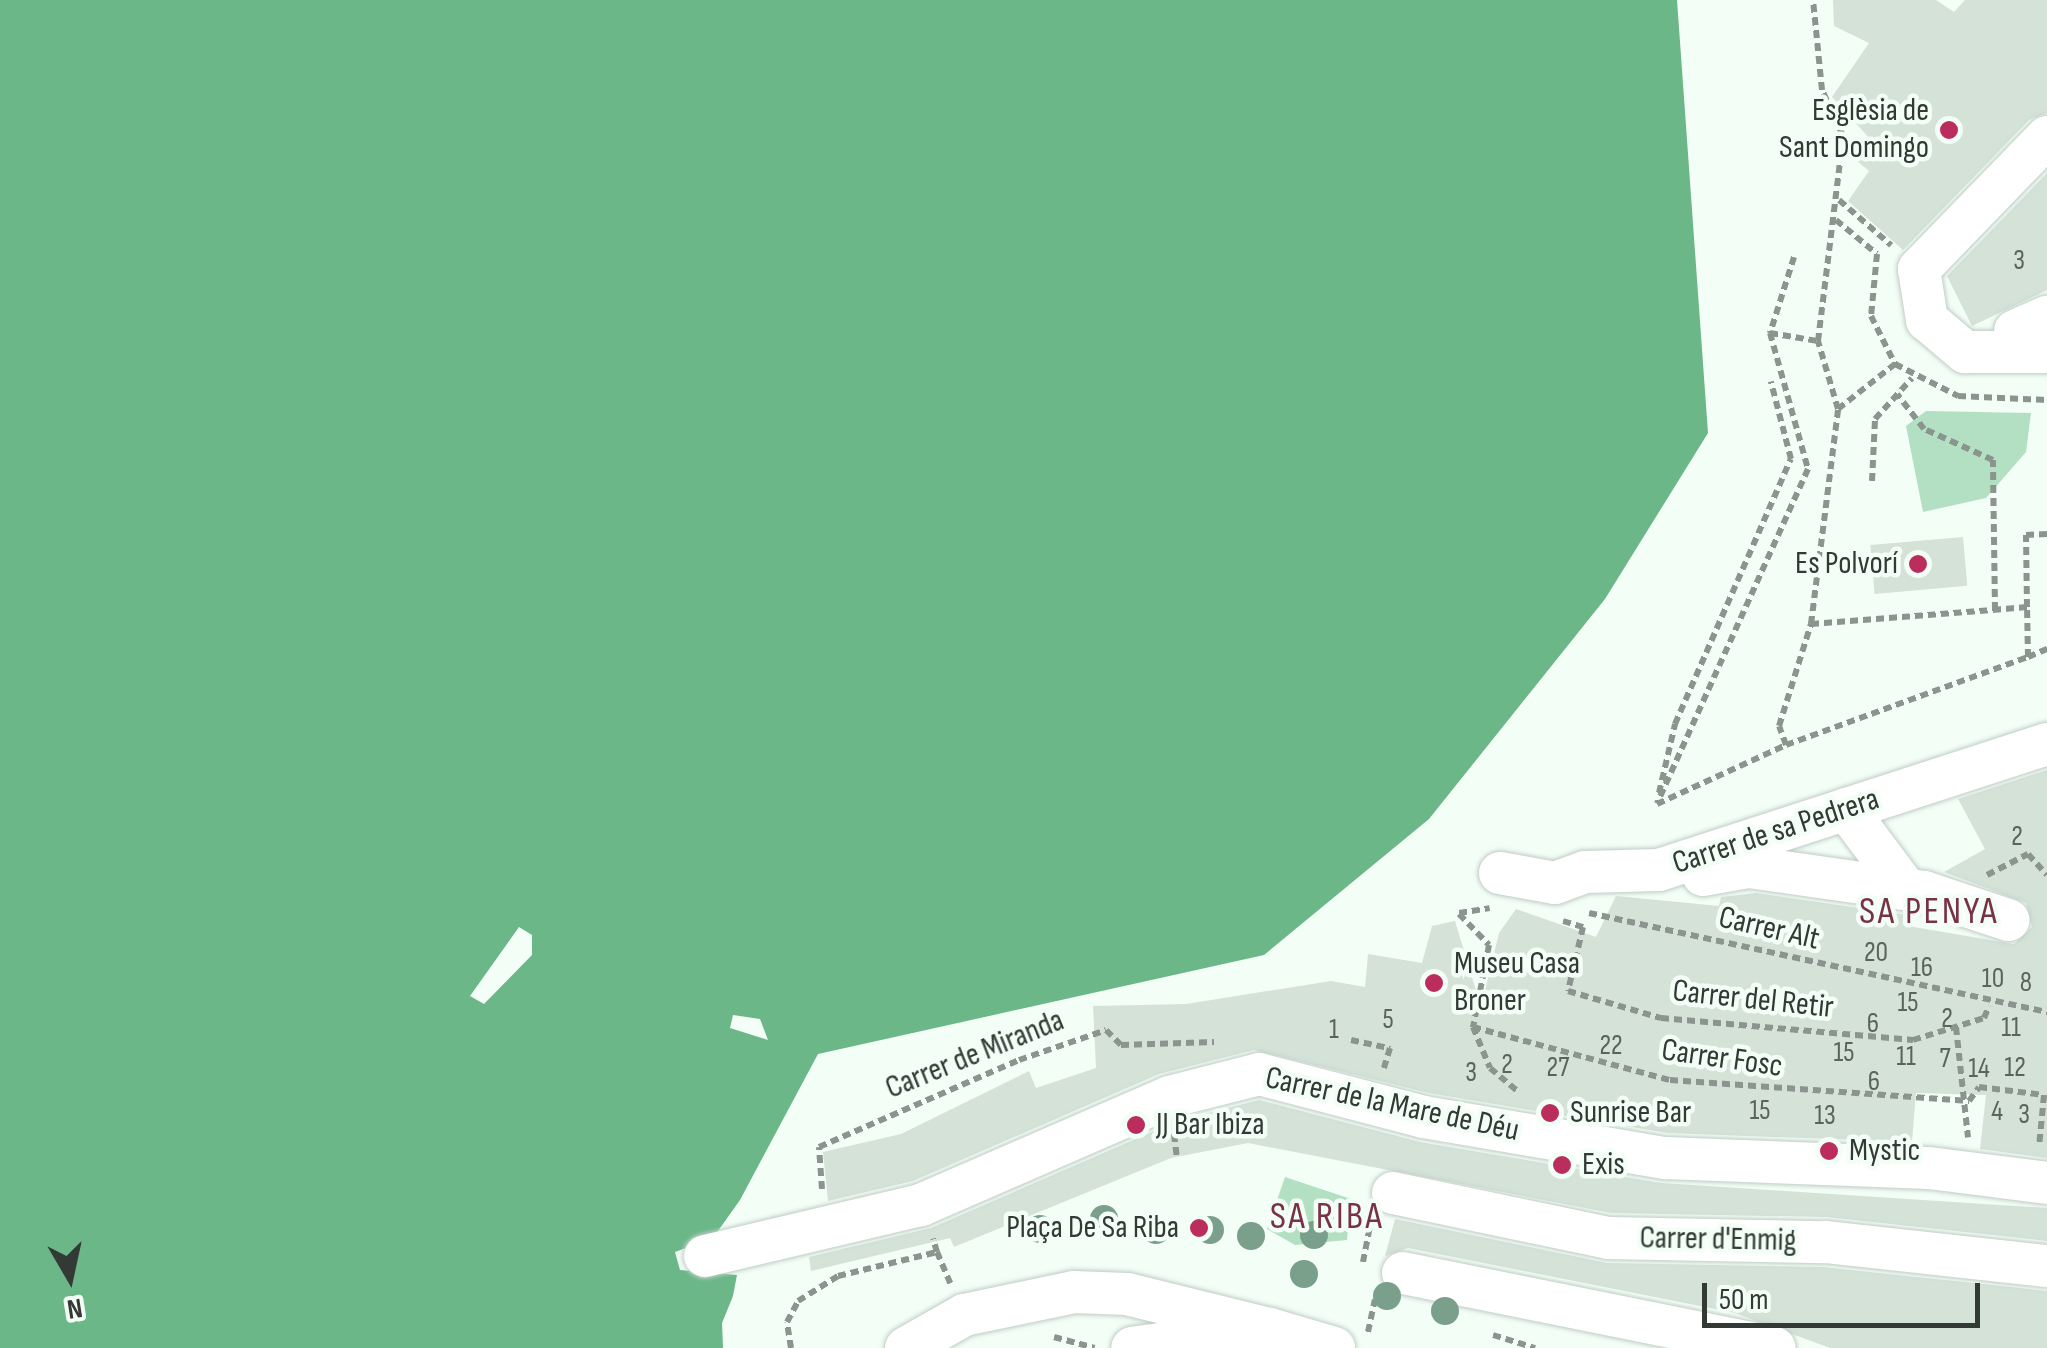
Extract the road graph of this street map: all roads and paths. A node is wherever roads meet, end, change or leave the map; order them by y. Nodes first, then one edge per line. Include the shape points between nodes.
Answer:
1 (1813, 0) edge
2 (2047, 137) edge
3 (1839, 200) junction
4 (1896, 250) dead end
5 (1794, 257) dead end
6 (1770, 333) junction
7 (2036, 333) edge
8 (1818, 341) junction
9 (1896, 364) dead end
10 (1912, 378) dead end
11 (1771, 382) dead end
12 (1897, 394) junction
13 (1838, 409) junction
14 (1872, 482) dead end
15 (2047, 534) edge
16 (2027, 608) junction
17 (1995, 610) junction
18 (1811, 624) junction
19 (2047, 650) edge
20 (2028, 656) junction
21 (1786, 744) junction
22 (2047, 744) edge
23 (1657, 804) junction
24 (1846, 809) junction
25 (1660, 870) junction
26 (1500, 873) dead end
27 (1906, 889) junction
28 (1459, 914) dead end
29 (1597, 915) dead end
30 (1558, 920) dead end
31 (2008, 920) dead end
32 (1989, 1006) junction
33 (2047, 1012) edge
34 (1956, 1027) junction
35 (1474, 1028) junction
36 (1258, 1074) junction
37 (1970, 1102) junction
38 (1518, 1131) junction
39 (2041, 1183) edge
40 (1392, 1193) dead end
41 (826, 1225) junction
42 (935, 1246) dead end
43 (705, 1256) dead end
44 (2047, 1266) edge
45 (1403, 1272) dead end
46 (1270, 1329) junction
47 (791, 1348) edge
48 (906, 1348) edge
49 (1132, 1348) edge
50 (1334, 1348) edge
51 (1775, 1348) edge

1 - 3 path via 1822,90 1843,136
2 - 7 street via 1924,255 1927,320 1966,352
3 - 4 path
3 - 8 path
5 - 6 path
6 - 8 path
6 - 23 path via 1808,468 1690,713
8 - 13 path
9 - 13 path
10 - 12 path
11 - 23 path via 1791,459 1675,724
12 - 14 path via 1876,419
12 - 17 path via 1924,429 1993,460
13 - 18 path
15 - 16 path via 2026,536
16 - 17 path
16 - 20 path
17 - 18 path
18 - 21 path via 1779,726
19 - 20 path
20 - 21 path
21 - 23 path
22 - 24 street, Carrer de sa Pedrera
24 - 25 street, Carrer de sa Pedrera
24 - 27 street
25 - 26 street, Carrer de sa Pedrera via 1585,872 1556,882
25 - 27 street via 1685,878 1749,868
27 - 31 street
28 - 35 path via 1490,945
29 - 32 path, Carrer Alt
30 - 34 path, Carrer del Retir via 1582,928 1568,991 1661,1018 1913,1040
32 - 33 path, Carrer Alt
32 - 34 path, Carrer del Retir via 1984,1018
34 - 37 path via 1957,1082
35 - 37 path, Carrer Fosc via 1670,1080
35 - 38 path via 1490,1068 1527,1100
36 - 38 street, Carrer de la Mare de Déu
36 - 41 street, Carrer de la Mare de Déu via 1169,1098 921,1204
36 - 41 path, Carrer de Miranda via 1260,1048 1121,1045 1106,1030 1020,1060 819,1147
37 - 39 path, Carrer Fosc via 1979,1087 2044,1095
38 - 39 street, Carrer de la Mare de Déu via 1665,1158
40 - 44 street, Carrer d'Enmig via 1608,1238 1825,1242
41 - 43 street, Carrer de la Mare de Déu
42 - 47 path via 838,1276 798,1300 787,1322
45 - 51 street
46 - 48 street via 1142,1297 1074,1292 964,1315
46 - 49 street
46 - 50 street

